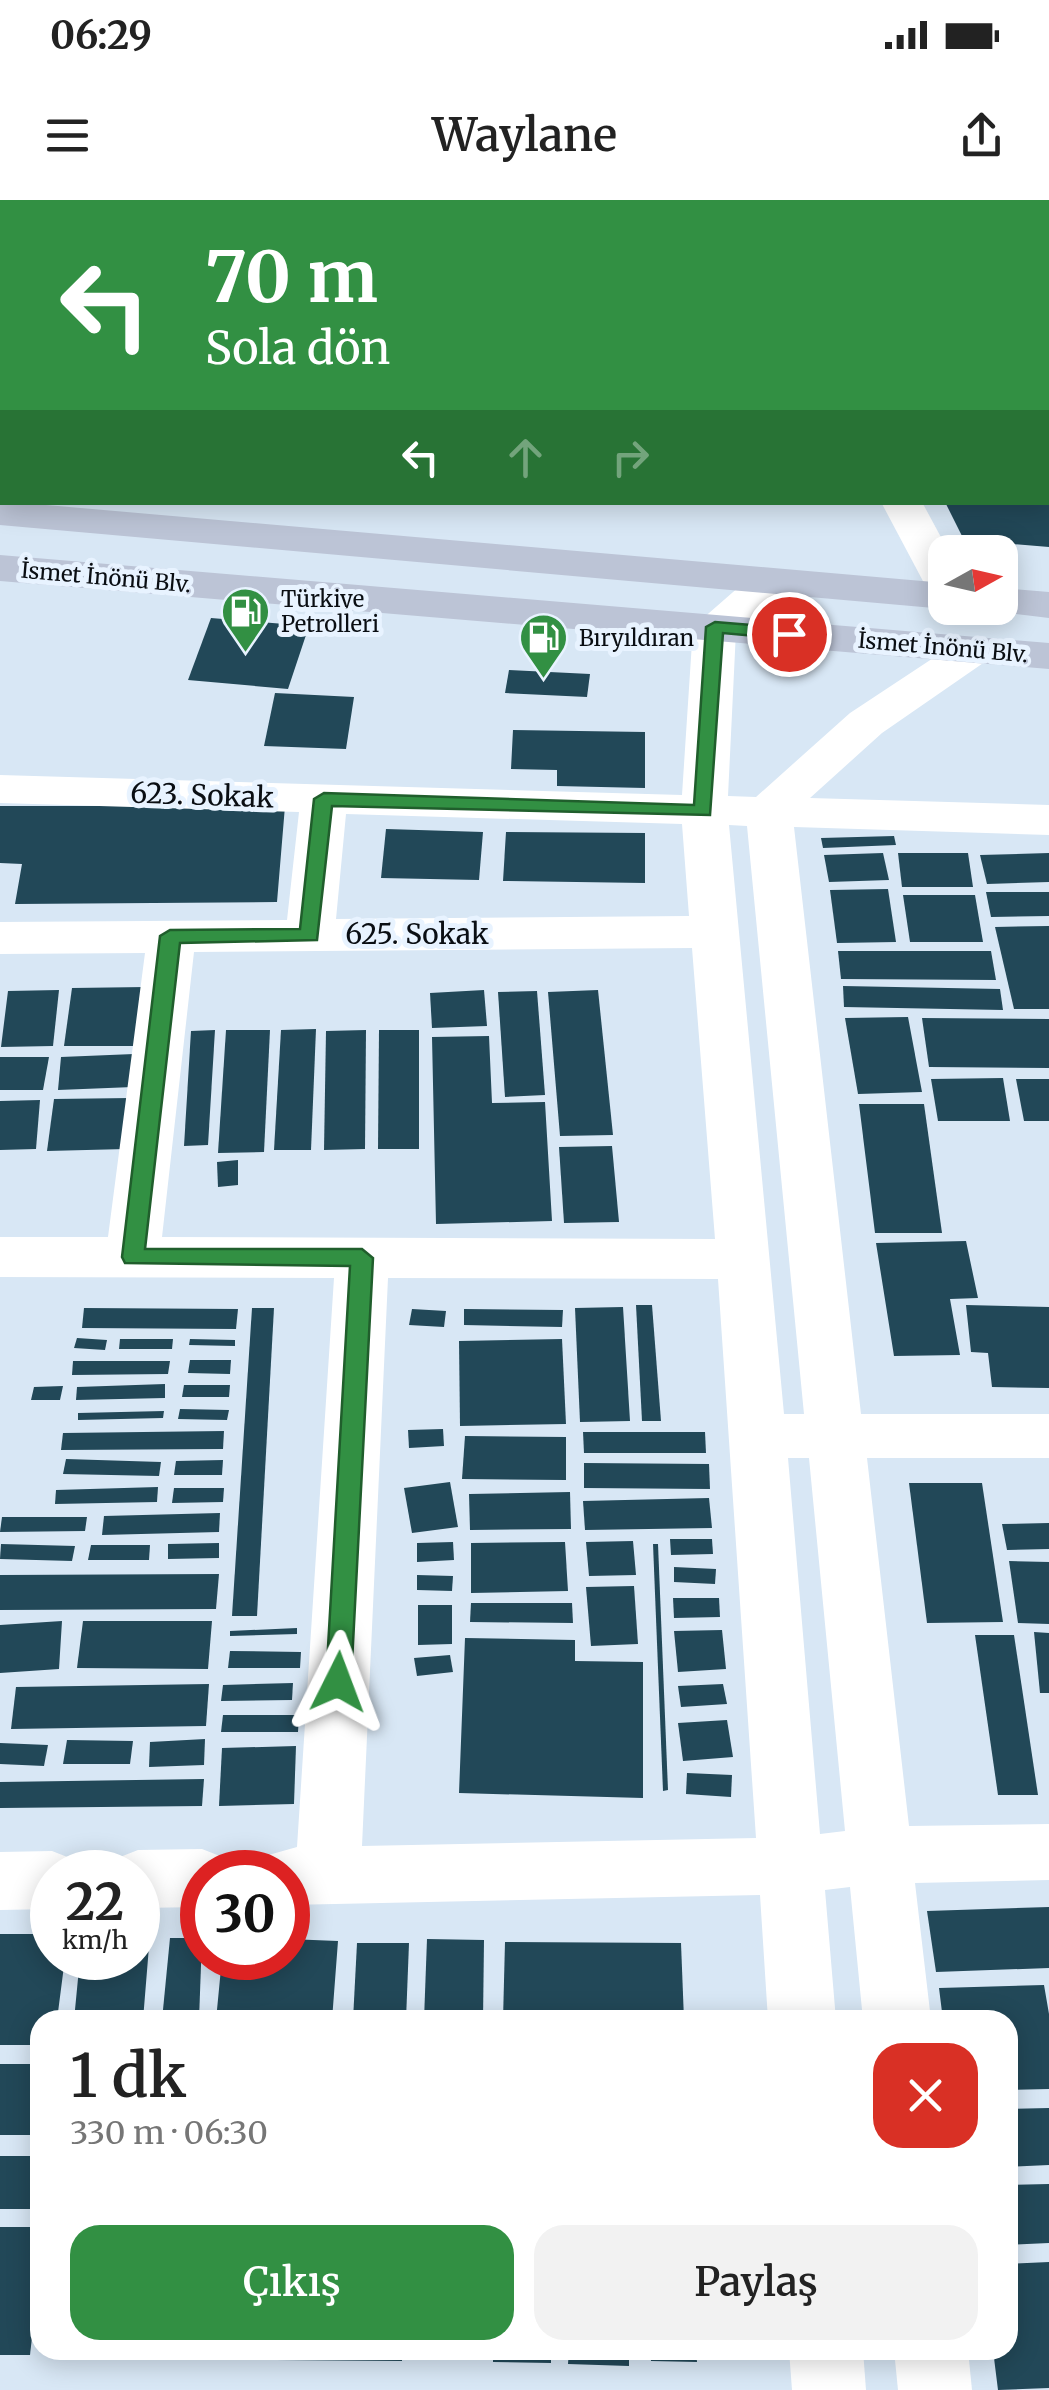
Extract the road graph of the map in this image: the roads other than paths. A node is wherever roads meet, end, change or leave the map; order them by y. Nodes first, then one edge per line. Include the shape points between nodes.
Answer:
1 (904, 505) edge
2 (0, 514) edge
3 (928, 551) edge
4 (0, 568) edge
5 (771, 581) junction
6 (928, 595) edge
7 (1018, 602) edge
8 (1049, 605) edge
9 (715, 627) junction
10 (974, 650) junction
11 (1049, 656) edge
12 (0, 788) edge
13 (324, 799) junction
14 (769, 810) junction
15 (704, 811) junction
16 (1049, 820) edge
17 (714, 932) junction
18 (310, 935) junction
19 (170, 936) junction
20 (0, 938) edge
21 (0, 1257) edge
22 (133, 1257) junction
23 (362, 1258) junction
24 (744, 1259) junction
25 (755, 1436) junction
26 (1049, 1436) edge
27 (836, 1437) junction
28 (1049, 1852) edge
29 (310, 1853) edge
30 (880, 1854) junction
31 (790, 1866) junction
32 (310, 1876) edge
33 (30, 1880) edge
34 (0, 1881) edge
35 (801, 2010) edge
36 (896, 2010) edge
37 (827, 2360) edge
38 (932, 2360) edge
39 (829, 2390) edge
40 (935, 2390) edge

1 - 3 street
2 - 5 main road, İsmet İnönü Blv.
4 - 9 main road, İsmet İnönü Blv.
5 - 6 main road, İsmet İnönü Blv.
5 - 9 street
7 - 8 main road, İsmet İnönü Blv.
9 - 10 main road, İsmet İnönü Blv.
9 - 15 street
10 - 11 main road, İsmet İnönü Blv.
10 - 14 street via 866,723
12 - 13 street, 623. Sokak
13 - 15 street, 623. Sokak
13 - 18 street
14 - 15 street, 623. Sokak
14 - 16 street, 623. Sokak
14 - 27 street
15 - 17 street
17 - 18 street, 625. Sokak
17 - 24 street
18 - 19 street, 625. Sokak
19 - 20 street, 625. Sokak
19 - 22 street
21 - 22 street
22 - 23 street
23 - 24 street
23 - 29 street
24 - 25 street
25 - 27 street
25 - 31 street
26 - 27 street
27 - 30 street
28 - 30 street
30 - 31 street
30 - 36 street
31 - 32 street
31 - 35 street
33 - 34 street
37 - 39 street
38 - 40 street

